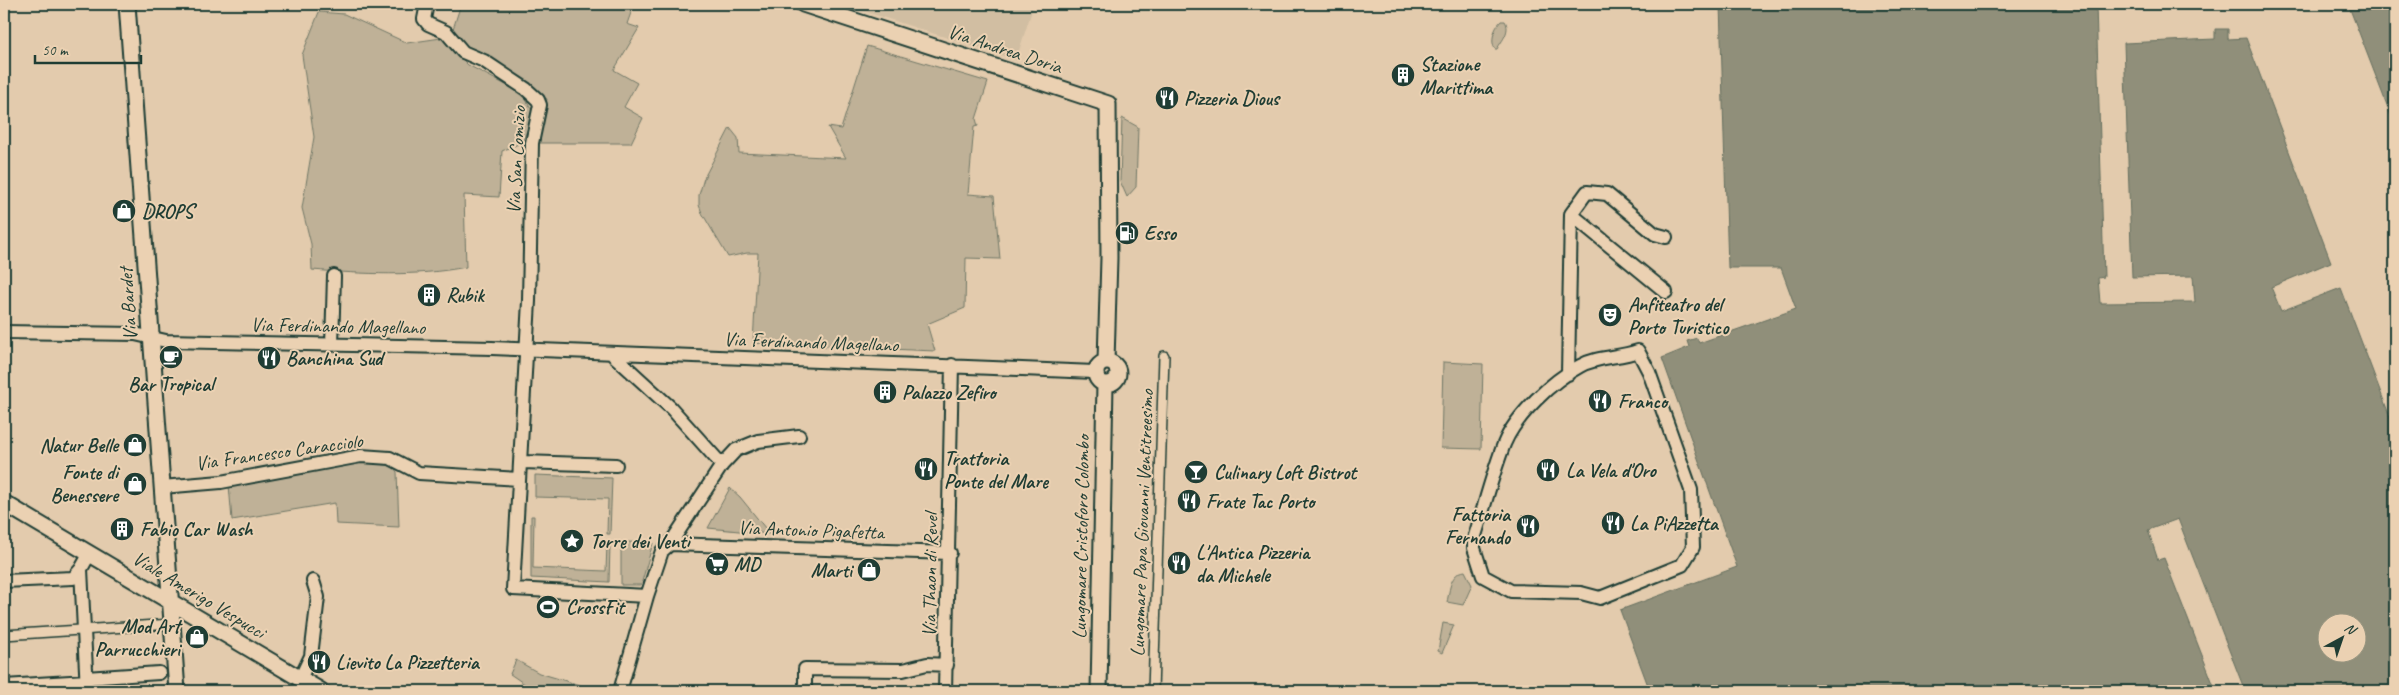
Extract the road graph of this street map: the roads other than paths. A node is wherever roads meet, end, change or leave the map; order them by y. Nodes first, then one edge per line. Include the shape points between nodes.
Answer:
1 (128, 4) edge
2 (427, 4) edge
3 (803, 4) edge
4 (1570, 214) junction
5 (1666, 237) dead end
6 (334, 276) dead end
7 (1666, 292) dead end
8 (4, 332) edge
9 (150, 338) junction
10 (332, 345) junction
11 (524, 350) junction
12 (611, 353) junction
13 (1164, 356) dead end
14 (952, 366) junction
15 (1100, 366) junction
16 (1568, 374) junction
17 (1105, 384) junction
18 (799, 436) dead end
19 (522, 462) junction
20 (616, 465) dead end
21 (720, 469) junction
22 (519, 479) junction
23 (162, 487) junction
24 (4, 503) edge
25 (670, 544) junction
26 (90, 553) junction
27 (950, 553) junction
28 (81, 570) junction
29 (313, 581) dead end
30 (4, 582) edge
31 (647, 596) junction
32 (170, 601) junction
33 (172, 624) junction
34 (84, 630) junction
35 (4, 635) edge
36 (947, 665) junction
37 (159, 673) dead end
38 (300, 679) junction
39 (87, 683) edge
40 (4, 686) edge
41 (176, 691) edge
42 (321, 691) edge
43 (620, 691) edge
44 (805, 691) edge
45 (945, 691) edge
46 (1099, 691) edge
47 (1153, 691) edge

1 - 9 street, Via Bardet
2 - 11 street, Via San Comizio via 424,19 428,24 446,32 463,52 484,61 538,100 540,110 532,142 529,293
3 - 15 street, Via Andrea Doria via 1108,104 1109,258
4 - 5 street via 1586,192 1607,194 1655,234
4 - 7 street
4 - 16 street
6 - 10 street
8 - 9 street, Via Ferdinando Magellano via 98,332
9 - 10 street, Via Ferdinando Magellano
9 - 23 street, Via Bardet
10 - 11 street, Via Ferdinando Magellano
11 - 12 street, Via Ferdinando Magellano
11 - 19 street
12 - 14 street, Via Ferdinando Magellano
12 - 21 street via 671,408
13 - 47 street, Lungomare Papa Giovanni Ventitreesimo
14 - 15 street, Via Ferdinando Magellano
14 - 27 street, Via Thaon di Revel
15 - 17 street via 1097,378
15 - 17 street via 1116,366 1118,373 1116,380
16 - 16 street via 1534,400 1504,443 1474,548 1483,576 1511,591 1581,593 1600,598 1682,565 1693,547 1691,490 1649,372 1638,351 1597,359
17 - 46 street, Lungomare Cristoforo Colombo
18 - 21 street via 758,441 736,450
19 - 20 street
19 - 22 street
21 - 25 street
22 - 23 street, Via Francesco Caracciolo via 419,473 390,458 374,456 347,458 221,482
22 - 31 street via 513,589
23 - 32 street, Via Bardet
24 - 26 street, Viale Amerigo Vespucci
25 - 27 street, Via Antonio Pigafetta
25 - 31 street via 662,551
26 - 28 street
26 - 32 street, Viale Amerigo Vespucci
27 - 36 street, Via Thaon di Revel
28 - 30 street via 73,578
28 - 34 street
29 - 38 street via 318,597 311,656
31 - 43 street
32 - 33 street, Via Bardet
32 - 38 street, Viale Amerigo Vespucci
33 - 34 street
33 - 41 street, Via Bardet
34 - 35 street
34 - 39 street
36 - 44 street, Via Thaon di Revel via 927,664 902,670 805,668
36 - 45 street, Via Thaon di Revel
37 - 39 street
38 - 42 street, Viale Amerigo Vespucci
39 - 40 street

